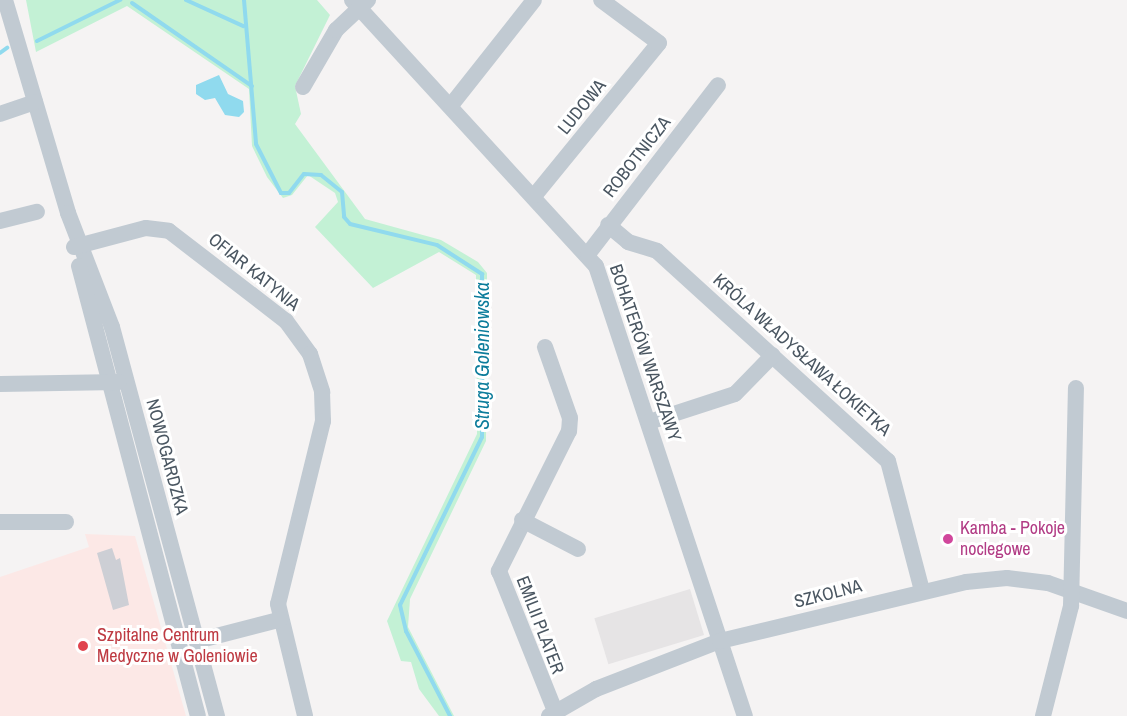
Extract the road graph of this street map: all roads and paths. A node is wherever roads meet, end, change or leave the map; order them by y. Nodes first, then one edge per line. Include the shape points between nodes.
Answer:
1 (5, 0) edge
2 (534, 0) edge
3 (602, 0) edge
4 (360, 2) edge
5 (718, 85) dead end
6 (303, 87) dead end
7 (35, 102) junction
8 (452, 104) junction
9 (0, 114) edge
10 (535, 195) junction
11 (37, 212) dead end
12 (0, 221) edge
13 (608, 225) junction
14 (78, 246) junction
15 (588, 254) junction
16 (545, 347) dead end
17 (773, 355) junction
18 (127, 382) junction
19 (109, 383) junction
20 (0, 384) edge
21 (1076, 388) dead end
22 (649, 422) junction
23 (522, 520) junction
24 (0, 522) edge
25 (66, 522) dead end
26 (578, 549) dead end
27 (1070, 588) junction
28 (922, 591) junction
29 (1127, 611) edge
30 (279, 620) junction
31 (197, 641) junction
32 (720, 642) junction
33 (554, 714) edge
34 (198, 716) edge
35 (217, 716) edge
36 (305, 716) edge
37 (745, 716) edge
38 (1043, 716) edge

1 - 7 street, NOWOGARDZKA
2 - 8 street
3 - 10 street, LUDOWA via 659,43
4 - 6 street via 336,30
4 - 8 street, BOHATERÓW WARSZAWY
5 - 13 street, ROBOTNICZA
7 - 9 street
7 - 14 street, NOWOGARDZKA
8 - 10 street, BOHATERÓW WARSZAWY
10 - 15 street, BOHATERÓW WARSZAWY
11 - 12 street
13 - 15 street, ROBOTNICZA
13 - 17 street, KRÓLA WŁADYSŁAWA ŁOKIETKA via 628,243 657,251
14 - 18 street, NOWOGARDZKA
14 - 19 street, NOWOGARDZKA
14 - 30 street, OFIAR KATYNIA via 146,228 169,231 286,321 310,354 322,392 323,421 280,591
15 - 22 street, BOHATERÓW WARSZAWY
16 - 23 street, EMILII PLATER via 570,424
17 - 22 street via 735,394
17 - 28 street, KRÓLA WŁADYSŁAWA ŁOKIETKA via 888,461
18 - 19 street
18 - 31 street, NOWOGARDZKA
19 - 20 street
19 - 34 street, NOWOGARDZKA
21 - 27 street
22 - 32 street, BOHATERÓW WARSZAWY
23 - 26 street
23 - 33 street, EMILII PLATER via 499,571
24 - 25 street
27 - 28 street, SZKOLNA via 1006,578
27 - 29 street, SZKOLNA
27 - 38 street via 1071,606
28 - 32 street, SZKOLNA
30 - 31 street
30 - 36 street, OFIAR KATYNIA
31 - 35 street, NOWOGARDZKA
32 - 33 street, SZKOLNA via 596,689
32 - 37 street, BOHATERÓW WARSZAWY

